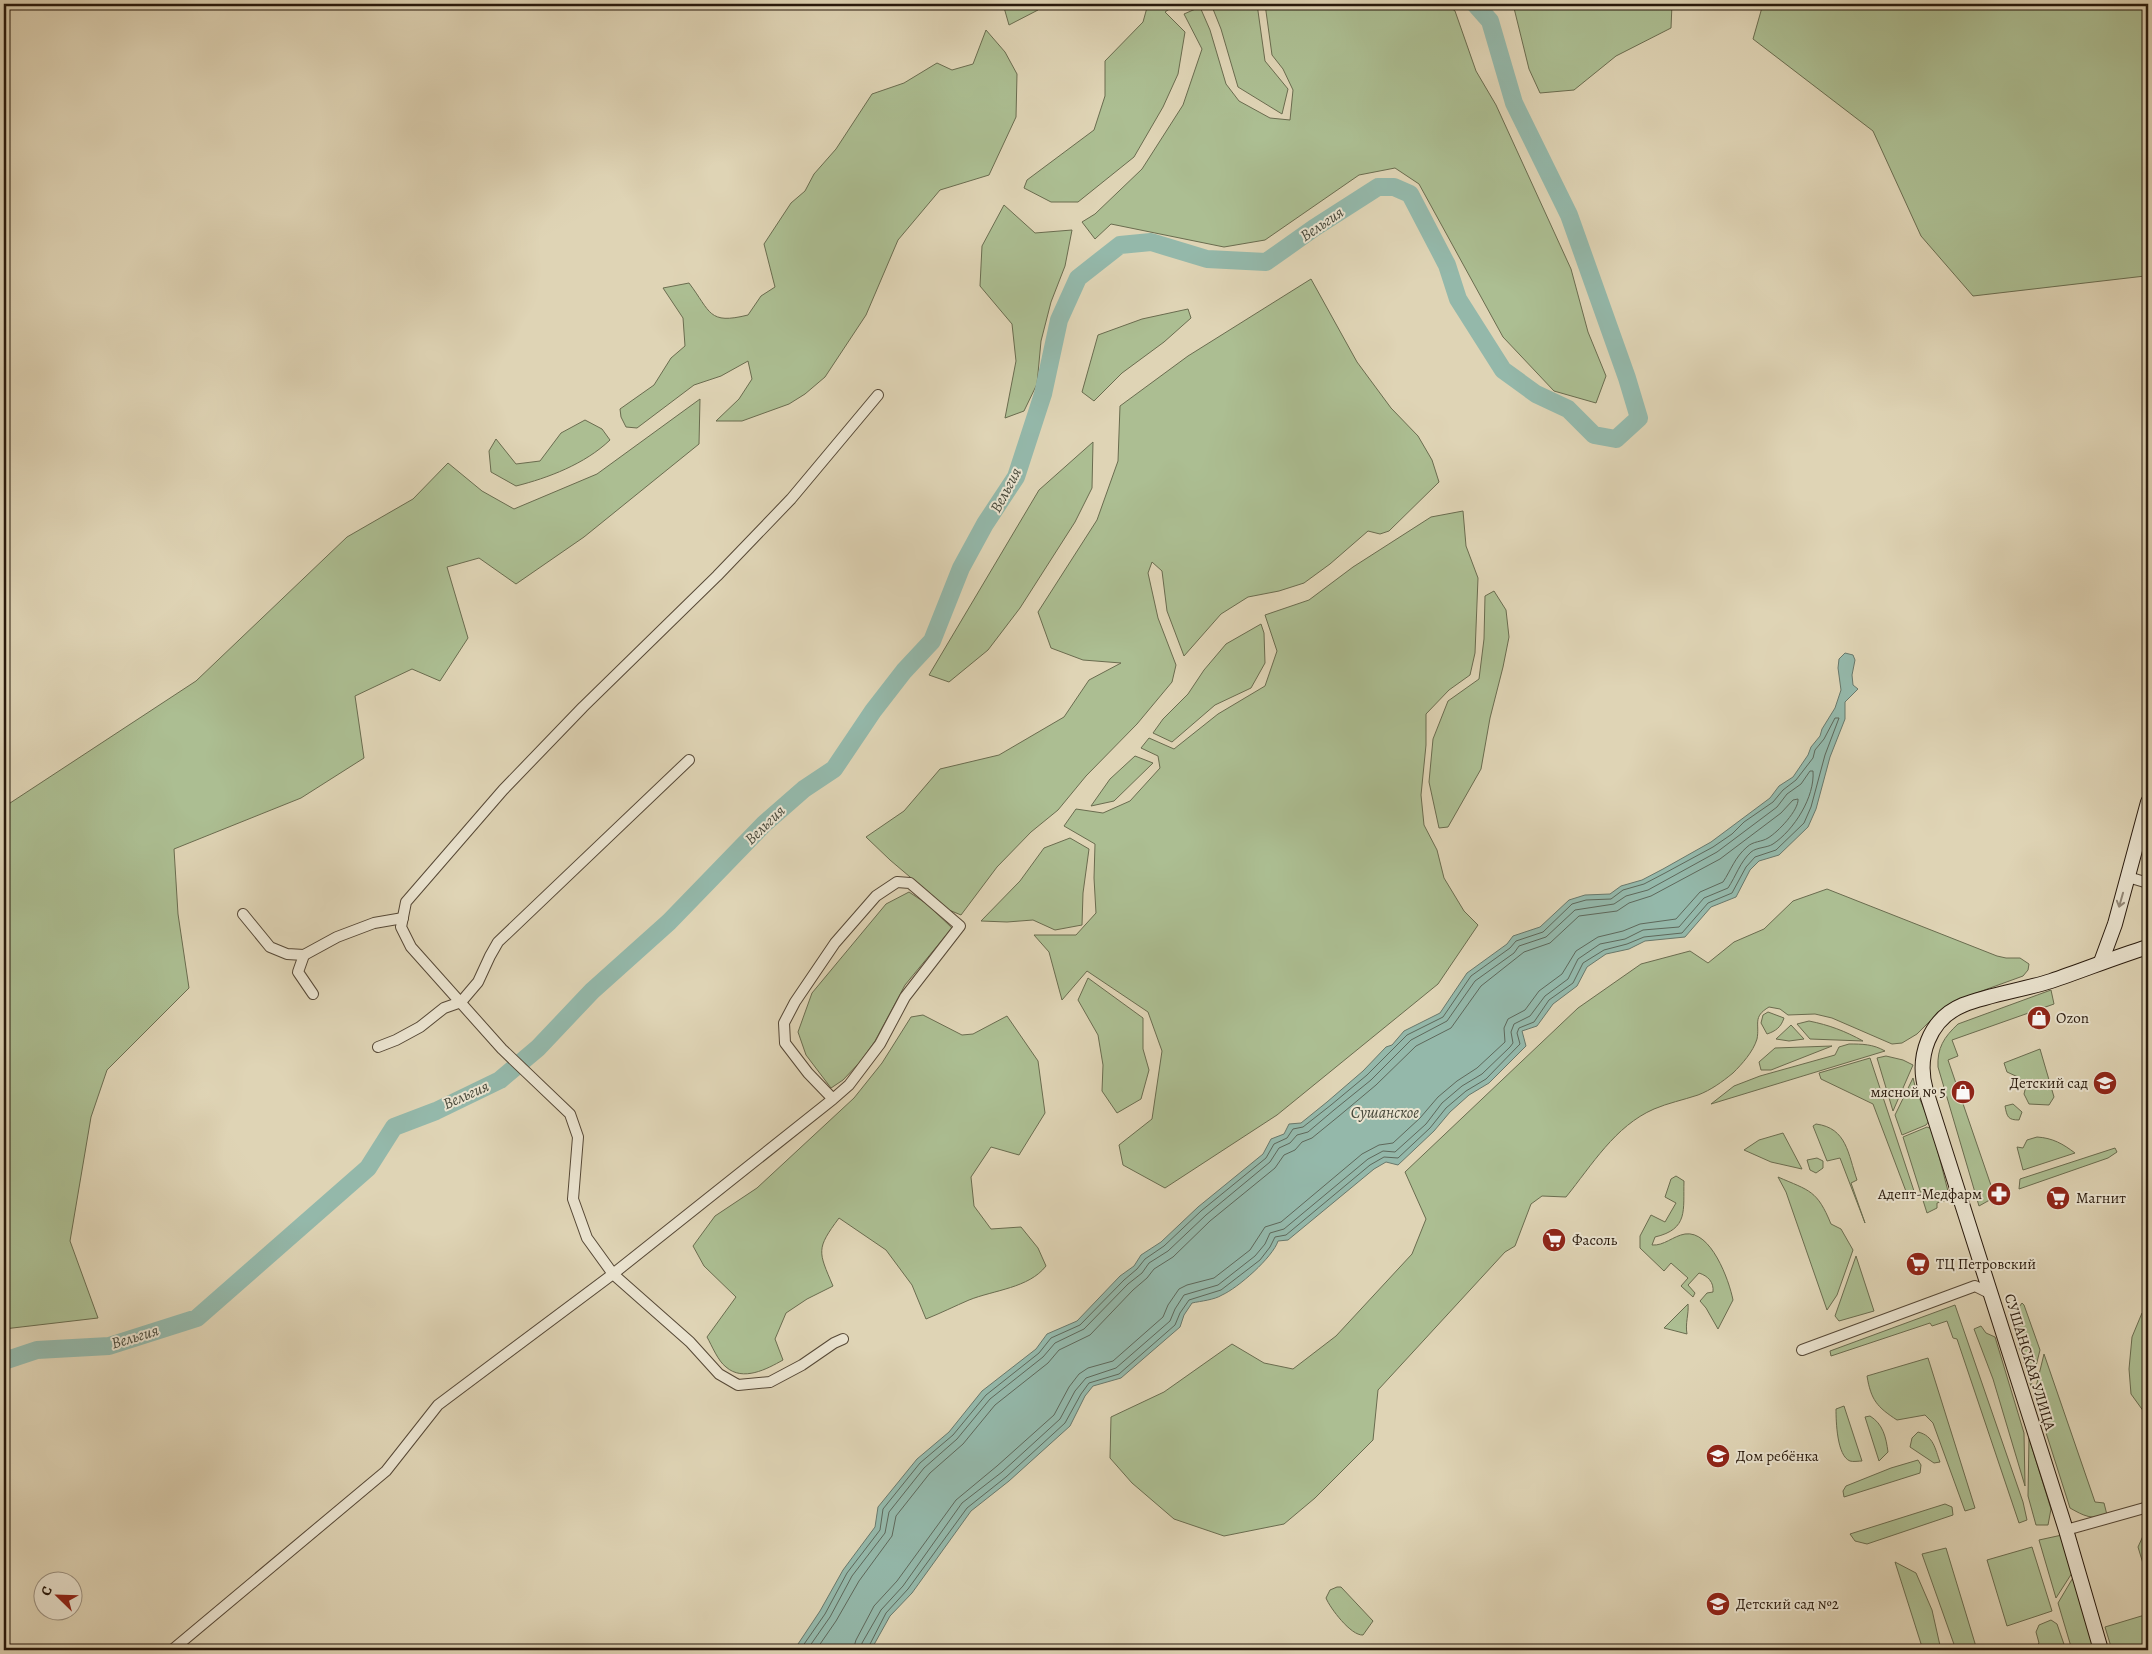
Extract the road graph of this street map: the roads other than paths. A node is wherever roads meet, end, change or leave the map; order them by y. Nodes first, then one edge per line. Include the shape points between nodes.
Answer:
1 (878, 395) dead end
2 (689, 760) dead end
3 (2148, 805) edge
4 (2128, 877) junction
5 (2148, 883) edge
6 (243, 914) dead end
7 (403, 918) junction
8 (2148, 947) edge
9 (304, 955) junction
10 (2102, 962) junction
11 (313, 994) dead end
12 (461, 1002) junction
13 (378, 1047) dead end
14 (833, 1099) junction
15 (613, 1274) junction
16 (1991, 1294) junction
17 (843, 1339) dead end
18 (1802, 1350) dead end
19 (2148, 1507) edge
20 (2066, 1530) junction
21 (172, 1650) edge
22 (2102, 1650) edge

1 - 7 street via 792,499 503,790 406,902
2 - 12 street via 498,942 478,982
3 - 4 main road
4 - 5 street
4 -> 10 main road
6 - 9 street via 270,947 287,954
7 - 9 street via 374,923
7 - 12 street via 401,927 411,947
8 - 10 main road, СУШАНСКАЯ УЛИЦА
9 - 11 street via 298,972
10 - 16 main road, СУШАНСКАЯ УЛИЦА via 1963,1006 1943,1019 1929,1036 1924,1053 1924,1084
12 - 13 street via 444,1008 420,1027
12 - 15 street via 502,1049 570,1114 578,1137 573,1199 587,1238
14 - 14 street via 849,1085 880,1044 905,997 960,926 910,883 896,882 876,896 835,943 784,1023 785,1043
14 - 15 street
15 - 17 street via 690,1342 719,1374 738,1386 770,1382
15 - 21 street via 438,1405 386,1471
16 - 18 street via 1975,1286
16 - 20 main road, СУШАНСКАЯ УЛИЦА
19 - 20 street
20 - 22 main road, СУШАНСКАЯ УЛИЦА

